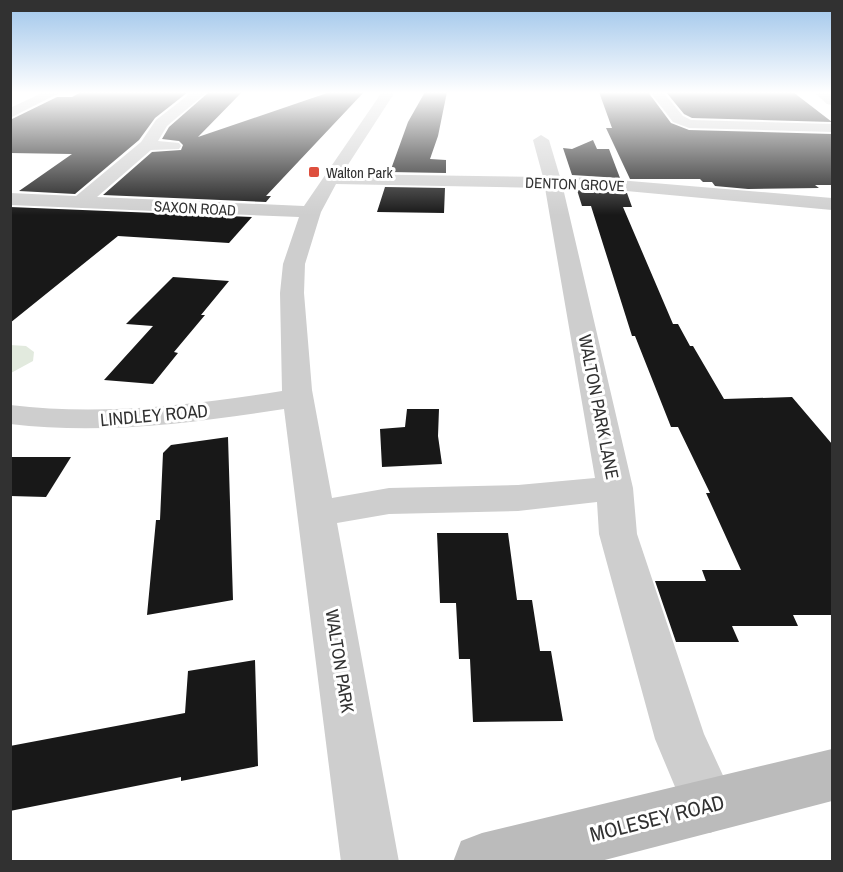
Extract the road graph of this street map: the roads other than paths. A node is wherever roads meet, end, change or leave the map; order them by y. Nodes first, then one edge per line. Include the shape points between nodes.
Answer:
1 (155, 133) edge
2 (361, 133) edge
3 (541, 140) dead end
4 (147, 145) junction
5 (173, 146) dead end
6 (331, 179) junction
7 (553, 182) junction
8 (10, 199) edge
9 (79, 202) junction
10 (828, 208) edge
11 (311, 212) junction
12 (298, 398) junction
13 (10, 414) edge
14 (615, 488) junction
15 (317, 514) junction
16 (832, 775) edge
17 (710, 806) junction
18 (370, 861) edge
19 (482, 861) edge

1 - 4 street
2 - 6 street, WALTON PARK
3 - 7 street, WALTON PARK LANE
4 - 5 street
4 - 9 street
6 - 7 street, DENTON GROVE
6 - 11 street, WALTON PARK
7 - 10 street, DENTON GROVE
7 - 14 street, WALTON PARK LANE
8 - 9 street, SAXON ROAD
9 - 11 street, SAXON ROAD
11 - 12 street, WALTON PARK via 294,264
12 - 13 street, LINDLEY ROAD via 108,421
12 - 15 street, WALTON PARK
14 - 15 street, WALTON PARK LANE via 518,498 390,501
14 - 17 street via 618,534 680,739
15 - 18 street, WALTON PARK
16 - 17 street, MOLESEY ROAD
17 - 19 street, MOLESEY ROAD

